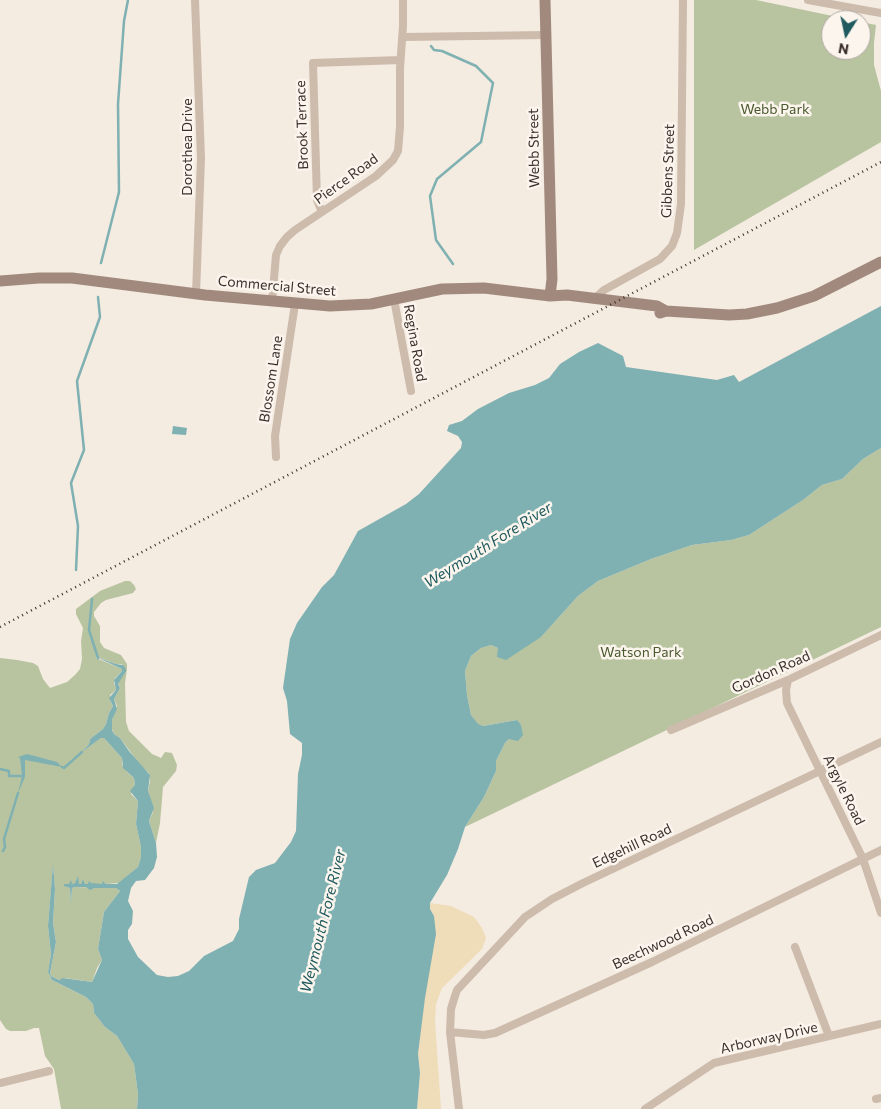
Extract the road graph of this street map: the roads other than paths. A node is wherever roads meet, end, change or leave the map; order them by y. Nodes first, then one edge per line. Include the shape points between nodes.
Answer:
1 (195, 0) edge
2 (403, 0) edge
3 (545, 0) edge
4 (683, 0) edge
5 (808, 0) edge
6 (833, 2) edge
7 (881, 12) edge
8 (546, 35) junction
9 (402, 37) junction
10 (400, 60) junction
11 (322, 212) junction
12 (881, 262) edge
13 (0, 281) edge
14 (196, 294) junction
15 (550, 296) junction
16 (394, 299) junction
17 (594, 299) junction
18 (272, 302) junction
19 (295, 304) junction
20 (666, 310) junction
21 (411, 391) dead end
22 (276, 457) dead end
23 (881, 635) edge
24 (788, 680) junction
25 (671, 730) dead end
26 (881, 742) edge
27 (820, 770) junction
28 (881, 850) edge
29 (863, 858) junction
30 (881, 913) edge
31 (795, 947) dead end
32 (881, 1024) edge
33 (450, 1032) junction
34 (829, 1036) junction
35 (49, 1071) dead end
36 (0, 1084) edge
37 (458, 1109) edge
38 (645, 1109) edge

1 - 14 street, Dorothea Drive via 201,158
2 - 9 street, Pierce Road
3 - 8 main road, Webb Street
4 - 17 street, Gibbens Street via 681,204 678,226 672,246 664,255
5 - 6 street
6 - 7 street
8 - 9 street
8 - 15 main road, Webb Street
9 - 10 street, Pierce Road
10 - 11 street, Pierce Road via 400,134 396,155 376,176
10 - 11 street, Brook Terrace via 313,63 317,200
11 - 18 street, Pierce Road via 286,237 280,246 274,266
12 - 20 main road, Commercial Street via 814,296 777,308 729,315
13 - 14 main road, Commercial Street via 72,278
14 - 18 main road, Commercial Street
15 - 16 main road, Commercial Street via 491,288 458,288
15 - 17 main road, Commercial Street
15 - 20 main road, Commercial Street via 566,302 657,313
16 - 19 main road, Commercial Street via 346,306
16 - 21 street, Regina Road
17 - 20 main road, Commercial Street via 657,306
18 - 19 main road, Commercial Street
19 - 22 street, Blossom Lane via 275,436
23 - 24 street, Gordon Road
24 - 25 street, Gordon Road
24 - 27 street, Argyle Road via 786,703
26 - 27 street, Edgehill Road
27 - 29 street, Argyle Road
27 - 33 street, Edgehill Road via 552,898 525,917 457,990 451,1009
28 - 29 street, Beechwood Road
29 - 30 street, Argyle Road
29 - 33 street, Beechwood Road via 652,962 495,1033
31 - 34 street
32 - 34 street, Arborway Drive
33 - 37 street, Edgehill Road
34 - 38 street, Arborway Drive via 714,1064
35 - 36 street

